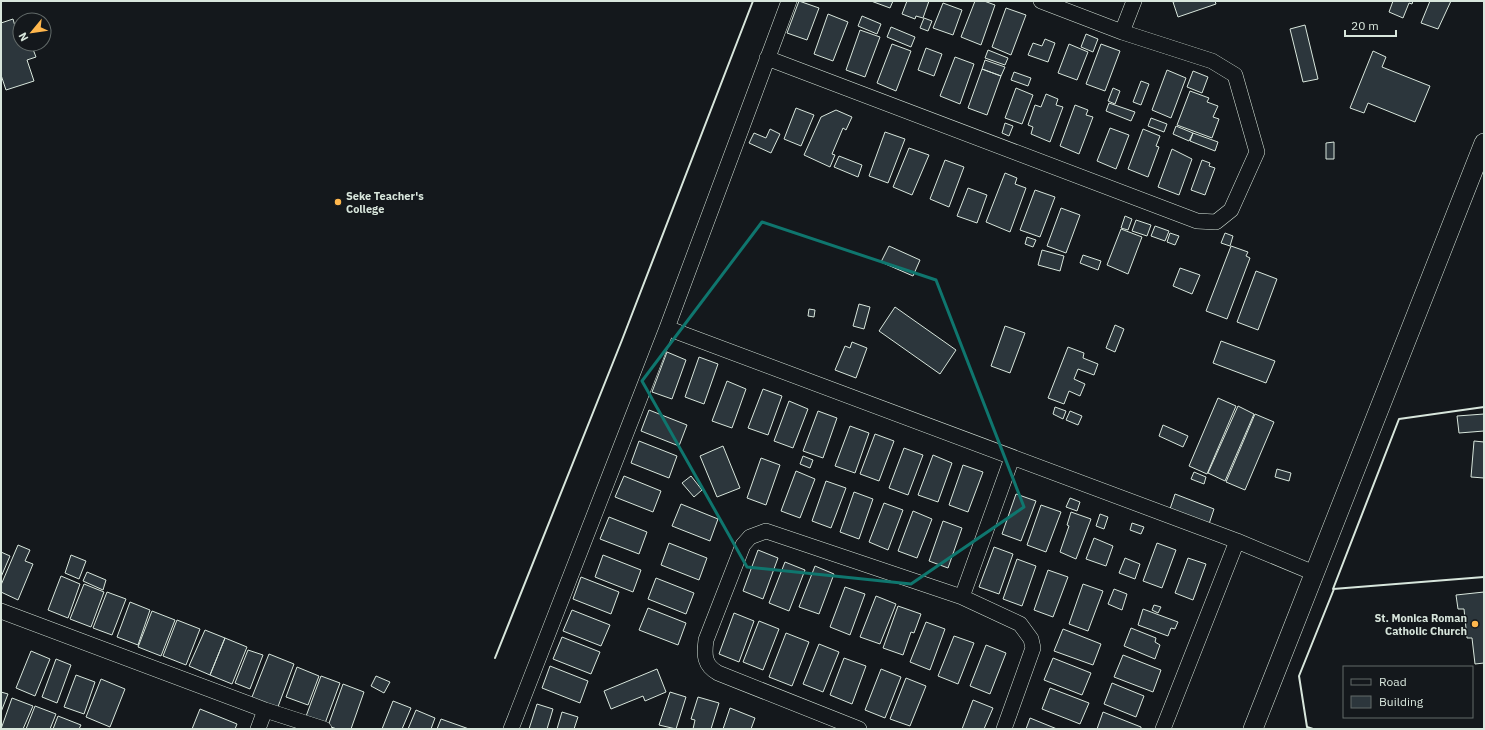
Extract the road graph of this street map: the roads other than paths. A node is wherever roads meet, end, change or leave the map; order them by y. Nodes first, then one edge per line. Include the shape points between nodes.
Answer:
1 (789, 1) edge
2 (1041, 1) edge
3 (1134, 1) edge
4 (1122, 32) junction
5 (767, 58) junction
6 (1484, 143) edge
7 (667, 328) junction
8 (1012, 458) junction
9 (1237, 541) junction
10 (1314, 573) junction
11 (962, 597) junction
12 (1, 610) edge
13 (265, 710) junction
14 (258, 729) edge
15 (324, 729) edge
16 (511, 729) edge
17 (859, 729) edge
18 (1004, 729) edge
19 (1163, 729) edge
20 (1253, 729) edge

1 - 5 street
2 - 4 street
3 - 4 street
4 - 5 street via 1212,61 1235,75 1257,152 1231,210 1216,222 1197,221
5 - 7 street
6 - 10 street
7 - 8 street
7 - 16 street
8 - 9 street
8 - 11 street
9 - 10 street
9 - 19 street
10 - 20 street
11 - 17 street via 766,530 750,537 742,545 706,640 704,654 707,664 718,674
11 - 18 street via 1020,624 1031,639 1033,648
12 - 13 street
13 - 14 street
13 - 15 street

